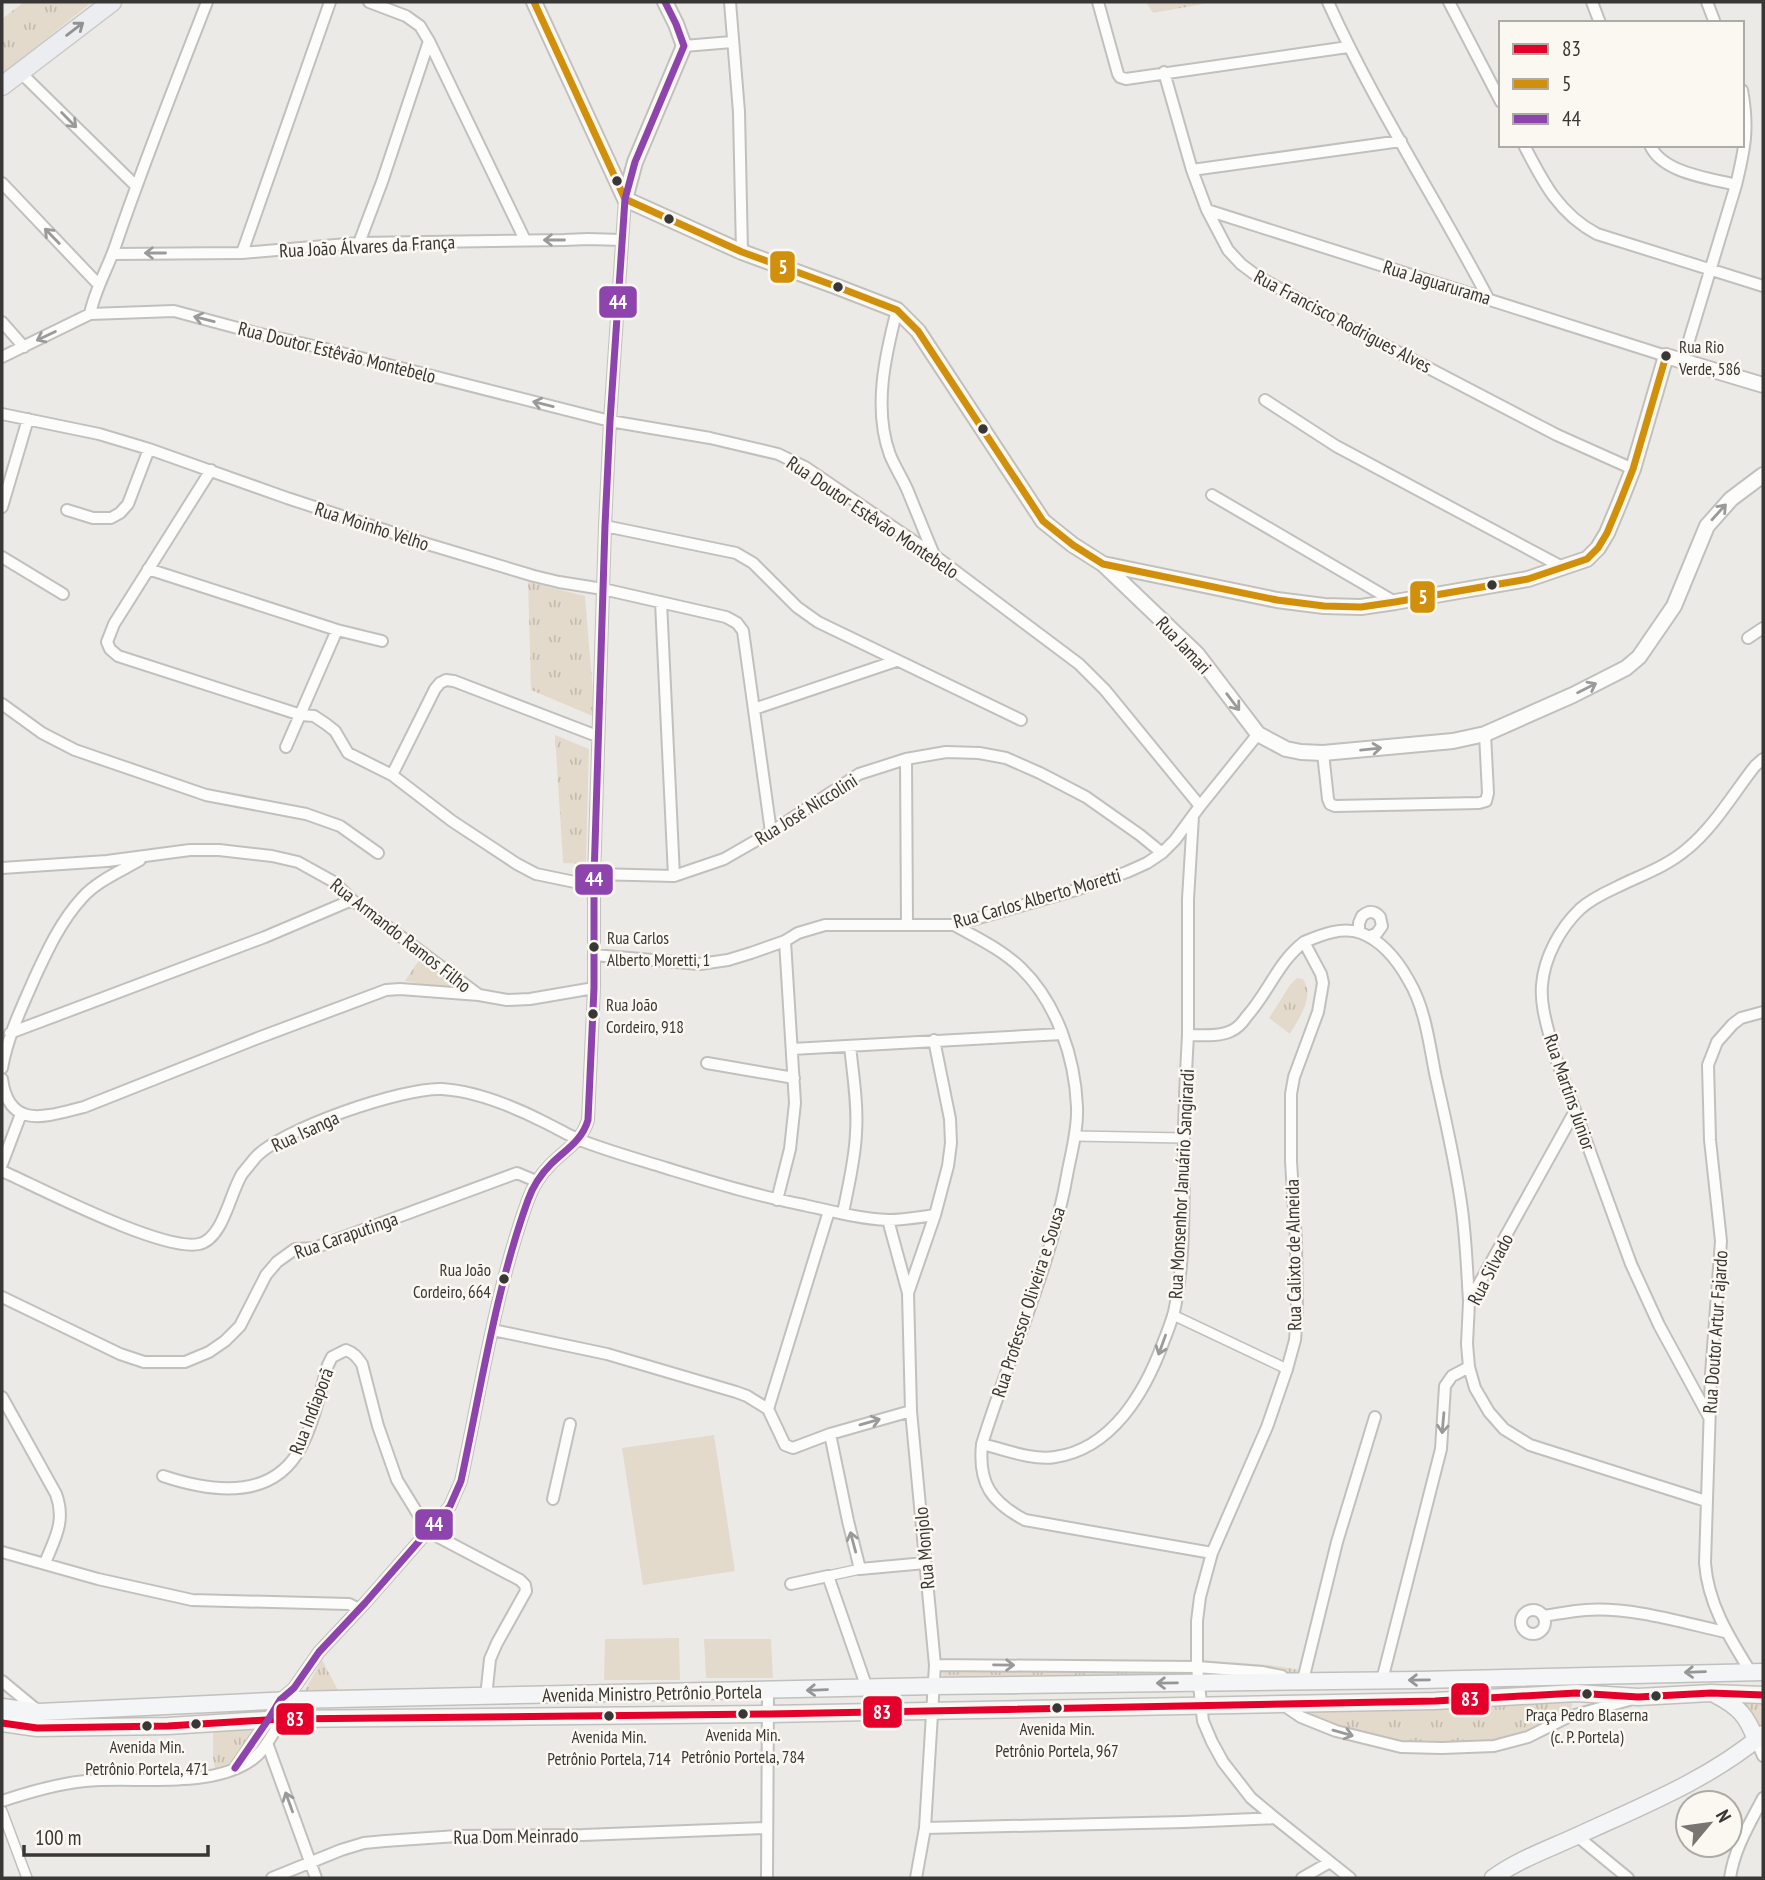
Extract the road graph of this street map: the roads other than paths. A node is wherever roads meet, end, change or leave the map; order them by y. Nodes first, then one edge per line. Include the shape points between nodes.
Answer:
1 (112, 2) edge
2 (207, 2) edge
3 (330, 2) edge
4 (369, 2) edge
5 (534, 2) edge
6 (665, 2) edge
7 (730, 2) edge
8 (1098, 2) edge
9 (1328, 2) edge
10 (1592, 2) edge
11 (1707, 2) edge
12 (1454, 3) edge
13 (1599, 21) edge
14 (1714, 21) edge
15 (429, 41) junction
16 (732, 41) junction
17 (684, 46) junction
18 (1348, 47) junction
19 (20, 72) junction
20 (1164, 72) junction
21 (2, 86) edge
22 (1499, 98) edge
23 (1744, 101) edge
24 (1401, 141) junction
25 (1525, 147) edge
26 (1651, 147) edge
27 (1192, 170) junction
28 (2, 183) edge
29 (1736, 185) junction
30 (136, 186) junction
31 (625, 199) junction
32 (1207, 210) junction
33 (525, 240) junction
34 (622, 240) junction
35 (359, 243) junction
36 (242, 253) junction
37 (742, 253) junction
38 (113, 254) junction
39 (1710, 268) junction
40 (99, 285) junction
41 (1763, 286) edge
42 (1488, 298) junction
43 (897, 310) junction
44 (90, 314) junction
45 (2, 322) edge
46 (24, 346) junction
47 (1666, 356) junction
48 (2, 357) edge
49 (1683, 360) junction
50 (1763, 385) edge
51 (1265, 400) dead end
52 (2, 414) edge
53 (28, 419) junction
54 (610, 421) junction
55 (149, 449) junction
56 (1633, 469) junction
57 (211, 470) junction
58 (1763, 475) edge
59 (1212, 495) dead end
60 (2, 507) edge
61 (67, 510) dead end
62 (605, 526) junction
63 (933, 555) junction
64 (2, 558) edge
65 (1103, 564) junction
66 (1564, 568) junction
67 (148, 569) junction
68 (1167, 576) junction
69 (603, 589) junction
70 (63, 594) dead end
71 (1141, 600) junction
72 (662, 602) junction
73 (1395, 602) junction
74 (1763, 628) edge
75 (337, 630) junction
76 (1748, 638) dead end
77 (382, 641) dead end
78 (896, 661) junction
79 (2, 704) edge
80 (754, 709) junction
81 (301, 715) junction
82 (1021, 720) dead end
83 (1258, 734) junction
84 (1485, 734) junction
85 (597, 736) junction
86 (286, 747) dead end
87 (1323, 752) junction
88 (905, 759) junction
89 (1763, 760) edge
90 (392, 775) junction
91 (1196, 811) junction
92 (771, 832) junction
93 (378, 853) dead end
94 (1161, 853) junction
95 (146, 856) junction
96 (2, 868) edge
97 (674, 876) junction
98 (594, 880) junction
99 (352, 900) junction
100 (907, 925) junction
101 (954, 925) junction
102 (785, 941) junction
103 (1304, 942) junction
104 (594, 955) junction
105 (594, 988) junction
106 (479, 995) junction
107 (1763, 1012) edge
108 (10, 1033) junction
109 (1062, 1034) junction
110 (1188, 1035) junction
111 (934, 1040) junction
112 (850, 1046) junction
113 (792, 1049) junction
114 (707, 1063) dead end
115 (2, 1068) edge
116 (794, 1078) junction
117 (2, 1079) edge
118 (1575, 1111) junction
119 (21, 1114) junction
120 (1075, 1136) junction
121 (1184, 1138) junction
122 (579, 1139) junction
123 (2, 1164) edge
124 (2, 1171) edge
125 (536, 1181) junction
126 (777, 1200) junction
127 (829, 1211) junction
128 (843, 1213) junction
129 (935, 1215) junction
130 (888, 1220) junction
131 (908, 1293) junction
132 (2, 1297) edge
133 (1469, 1302) junction
134 (1173, 1315) junction
135 (493, 1331) junction
136 (1469, 1367) junction
137 (1287, 1369) junction
138 (2, 1397) edge
139 (768, 1409) junction
140 (911, 1410) junction
141 (1375, 1416) dead end
142 (1709, 1417) junction
143 (570, 1424) dead end
144 (830, 1434) junction
145 (982, 1444) junction
146 (163, 1476) dead end
147 (554, 1499) dead end
148 (1706, 1501) junction
149 (429, 1532) junction
150 (2, 1552) edge
151 (1212, 1553) junction
152 (45, 1563) junction
153 (925, 1563) junction
154 (860, 1569) junction
155 (828, 1576) junction
156 (791, 1584) dead end
157 (359, 1609) junction
158 (1543, 1616) dead end
159 (1725, 1632) junction
160 (935, 1665) junction
161 (1756, 1671) edge
162 (1198, 1674) junction
163 (1573, 1675) junction
164 (1303, 1680) junction
165 (1382, 1680) junction
166 (2, 1681) edge
167 (935, 1686) junction
168 (867, 1688) junction
169 (768, 1691) junction
170 (1576, 1693) junction
171 (1711, 1693) junction
172 (1763, 1695) edge
173 (288, 1696) junction
174 (486, 1697) junction
175 (1638, 1697) junction
176 (1282, 1704) junction
177 (1202, 1705) junction
178 (2, 1707) edge
179 (933, 1710) junction
180 (872, 1711) junction
181 (39, 1712) junction
182 (769, 1714) junction
183 (1568, 1717) junction
184 (275, 1720) junction
185 (2, 1723) edge
186 (1760, 1737) edge
187 (267, 1743) junction
188 (1763, 1756) edge
189 (235, 1768) junction
190 (1763, 1798) edge
191 (2, 1801) edge
192 (2, 1811) edge
193 (1275, 1818) junction
194 (767, 1828) junction
195 (925, 1828) junction
196 (1577, 1836) junction
197 (311, 1861) junction
198 (1330, 1862) junction
199 (27, 1878) edge
200 (272, 1878) edge
201 (316, 1878) edge
202 (767, 1878) edge
203 (916, 1878) edge
204 (1303, 1878) edge
205 (1350, 1878) edge
206 (1493, 1878) edge
207 (1628, 1878) edge
208 (1730, 1878) edge

19 -> 1 main road
2 - 30 street
3 - 36 street
4 - 15 street via 406,16 420,26
5 - 31 street
6 - 17 street
7 - 16 street
8 - 20 street via 1120,77
9 - 18 street
10 - 13 street
11 - 14 street
12 - 22 street
15 - 33 street
15 - 35 street
16 - 17 street
16 - 37 street via 740,112
17 - 31 street via 635,162
18 - 20 street
18 - 24 street
19 - 21 main road
19 -> 30 street
20 - 27 street, Rua Francisco Rodrigues Alves
23 - 29 street via 1747,134
24 - 27 street
24 - 42 street
25 - 39 street via 1561,207 1581,225
26 - 29 street via 1662,162 1675,169
27 - 32 street, Rua Francisco Rodrigues Alves
40 -> 28 street
29 - 39 street
30 - 38 street
31 - 34 street
31 - 37 street
32 - 42 street, Rua Jaguarurama
32 - 56 street, Rua Francisco Rodrigues Alves via 1228,250 1257,276 1557,435
34 -> 33 street, Rua João Álvares da França
33 - 35 street, Rua João Álvares da França
34 - 54 street
35 - 36 street, Rua João Álvares da França
36 -> 38 street, Rua João Álvares da França
37 - 43 street
38 - 40 street
39 - 41 street
39 - 49 street
40 - 44 street
42 - 47 street, Rua Jaguarurama
43 - 63 street via 883,375 883,424 890,455
43 - 65 street via 918,331 1043,521
44 -> 46 street
54 -> 44 street, Rua Doutor Estêvão Montebelo via 174,312
45 - 46 street
46 - 48 street
47 - 49 street
47 - 56 street
49 - 50 street
51 - 66 street via 1336,446
52 - 53 street, Rua Moinho Velho
53 - 55 street, Rua Moinho Velho
53 - 60 street
54 - 62 street
54 - 63 street, Rua Doutor Estêvão Montebelo via 778,454 805,467
55 - 57 street, Rua Moinho Velho
55 - 61 street via 128,504 120,513 93,518
56 - 66 street via 1598,548 1587,559
57 - 67 street
57 - 69 street, Rua Moinho Velho via 424,544 559,582
84 -> 58 street via 1573,695 1639,657 1674,606 1707,526 1731,499
59 - 73 street
62 - 69 street
62 - 78 street via 736,553 818,622
63 - 91 street, Rua Doutor Estêvão Montebelo via 1079,664 1105,690
64 - 70 street
65 - 68 street
65 - 71 street, Rua Jamari
66 - 73 street via 1528,579
67 - 75 street
67 - 81 street via 114,624 107,642 110,649 118,656
68 - 71 street via 1143,582 1137,590
68 - 73 street via 1324,606
69 - 72 street, Rua Moinho Velho
69 - 85 street
71 -> 83 street, Rua Jamari via 1197,654
72 - 80 street, Rua Moinho Velho via 737,623 743,631
72 - 97 street
74 - 76 street
75 - 77 street
75 - 81 street
78 - 80 street
78 - 82 street
79 - 93 street via 75,750 206,795 306,814 340,826
80 - 92 street
81 - 86 street
81 - 90 street, Rua José Niccolini via 327,724 348,753
83 - 87 street via 1286,749
83 - 91 street, Rua Carlos Alberto Moretti
87 -> 84 street
84 - 87 street via 1485,802 1335,806 1328,799
85 - 90 street via 446,680 435,689
85 - 98 street
88 - 92 street, Rua José Niccolini via 859,774
88 - 94 street, Rua José Niccolini via 946,752 1006,758 1086,797
88 - 100 street
89 - 118 street, Rua Martins Júnior via 1688,849 1580,909 1550,953 1542,985 1545,1020
90 - 98 street, Rua José Niccolini via 452,821 536,874
91 - 94 street, Rua Carlos Alberto Moretti
91 - 110 street via 1188,899
92 - 97 street, Rua José Niccolini via 724,859
94 - 101 street, Rua Carlos Alberto Moretti via 1147,863 1076,890
95 - 96 street, Rua Armando Ramos Filho
95 - 99 street, Rua Armando Ramos Filho via 219,850 272,856 298,862 334,882
95 - 108 street via 83,896 66,917
97 - 98 street, Rua José Niccolini
98 - 104 street
99 - 106 street, Rua Armando Ramos Filho
99 - 108 street
100 - 101 street, Rua Carlos Alberto Moretti
100 - 102 street, Rua Carlos Alberto Moretti via 825,925
101 - 109 street, Rua Professor Oliveira e Sousa via 1000,950 1020,967 1048,1003
102 - 104 street, Rua Carlos Alberto Moretti via 700,964
102 - 113 street
103 - 110 street via 1285,960 1255,1008 1233,1031
103 - 133 street via 1350,930 1364,935 1389,952 1410,981 1422,1010 1450,1141 1462,1209
103 - 137 street, Rua Calixto de Almeida via 1323,983 1292,1094 1297,1313
104 - 105 street
105 - 106 street, Rua Armando Ramos Filho via 530,999
105 - 122 street via 588,1120
106 - 119 street via 386,990 85,1107 34,1117
107 - 142 street, Rua Doutor Artur Fajardo via 1733,1024 1717,1042 1708,1065 1710,1140 1721,1241
108 - 115 street
109 - 111 street
109 - 120 street, Rua Professor Oliveira e Sousa via 1074,1073
110 - 121 street, Rua Monsenhor Januário Sangirardi
111 - 112 street
111 - 129 street via 951,1143
112 - 113 street
112 - 128 street via 856,1132
113 - 116 street
114 - 116 street
116 - 126 street via 792,1138
117 - 119 street via 4,1093
118 - 133 street, Rua Silvado
118 - 142 street, Rua Martins Júnior via 1631,1264 1658,1325
119 - 123 street
120 - 121 street
120 - 145 street, Rua Professor Oliveira e Sousa via 1047,1256
121 - 134 street, Rua Monsenhor Januário Sangirardi via 1184,1196
122 - 124 street, Rua Isanga via 470,1094 423,1090 375,1101 271,1144 242,1175 212,1236 190,1245 142,1234
122 - 125 street
122 - 126 street, Rua Isanga
125 - 132 street, Rua Caraputinga via 517,1173 314,1248 295,1248 266,1275 240,1326 209,1352 185,1362 144,1362 120,1354
125 - 135 street
126 - 127 street, Rua Isanga
127 - 128 street, Rua Isanga
127 - 139 street
128 - 130 street, Rua Isanga
129 - 130 street, Rua Isanga
129 - 131 street
130 - 131 street, Rua Monjolo
131 - 140 street, Rua Monjolo
133 - 136 street, Rua Silvado
134 - 137 street
134 -> 145 street, Rua Monsenhor Januário Sangirardi via 1154,1367 1129,1409 1091,1445 1051,1458
135 - 139 street via 607,1354 736,1392
135 - 149 street via 461,1480 450,1506
136 - 148 street, Rua Silvado via 1489,1412 1504,1429 1530,1445
136 -> 165 street via 1451,1376 1444,1386 1441,1449
137 - 151 street, Rua Calixto de Almeida
138 - 152 street via 60,1505 59,1528
139 - 144 street via 785,1445 793,1448
144 -> 140 street
140 - 153 street, Rua Monjolo
141 - 164 street via 1337,1542
142 - 148 street, Rua Doutor Artur Fajardo
143 - 147 street
154 -> 144 street
145 - 151 street, Rua Professor Oliveira e Sousa via 980,1463 993,1497 1025,1520
146 - 149 street, Rua Indiaporã via 229,1490 275,1477 302,1447 328,1365 332,1357 346,1350 362,1364 397,1480
148 - 159 street, Rua Doutor Artur Fajardo via 1706,1579
149 - 157 street
149 - 174 street via 524,1585 526,1591 490,1659
150 - 152 street
151 - 162 street, Rua Calixto de Almeida via 1197,1621
152 - 157 street via 192,1600 349,1604
153 - 154 street
153 - 160 street, Rua Monjolo
154 - 155 street
155 - 156 street
155 - 168 street
157 - 173 street via 319,1652
158 - 159 street via 1622,1611
159 - 161 street, Rua Doutor Artur Fajardo
160 -> 162 street, Avenida Ministro Petrônio Portela
160 - 167 street, Rua Monjolo
161 -> 163 main road, Avenida Ministro Petrônio Portela
162 - 164 main road, Avenida Ministro Petrônio Portela
162 -> 167 main road, Avenida Ministro Petrônio Portela
162 - 177 street, Rua Calixto de Almeida
163 -> 165 main road, Avenida Ministro Petrônio Portela
163 - 170 street
164 - 165 main road, Avenida Ministro Petrônio Portela
166 - 181 street
167 - 168 main road, Avenida Ministro Petrônio Portela
167 - 179 street, Rua Monjolo
168 -> 169 main road, Avenida Ministro Petrônio Portela
168 - 180 street
169 - 174 main road, Avenida Ministro Petrônio Portela
169 - 182 street
170 - 175 main road, Avenida Ministro Petrônio Portela
170 - 176 main road, Avenida Ministro Petrônio Portela
170 - 183 street
171 - 172 main road, Avenida Ministro Petrônio Portela
171 - 175 main road, Avenida Ministro Petrônio Portela
171 - 186 main road via 1737,1706
173 - 174 main road, Avenida Ministro Petrônio Portela
173 - 181 main road, Avenida Ministro Petrônio Portela
173 - 184 street
175 - 183 street, Avenida Ministro Petrônio Portela
176 - 177 main road, Avenida Ministro Petrônio Portela
176 -> 183 street, Avenida Ministro Petrônio Portela via 1315,1724 1401,1747 1494,1746 1528,1737
177 - 179 main road, Avenida Ministro Petrônio Portela
177 - 193 street, Rua Calixto de Almeida via 1203,1721 1223,1762 1251,1798
178 - 181 main road, Avenida Ministro Petrônio Portela
179 - 180 main road, Avenida Ministro Petrônio Portela
179 - 195 street, Rua Monjolo
180 - 182 main road, Avenida Ministro Petrônio Portela
182 - 184 main road, Avenida Ministro Petrônio Portela
182 - 194 street
184 - 185 main road, Avenida Ministro Petrônio Portela via 37,1728
184 - 187 street
184 - 189 street
186 - 188 street
186 - 196 main road via 1704,1775
187 - 189 street via 254,1759
197 -> 187 street
189 - 191 street via 195,1779 47,1786
190 - 208 street via 1747,1826
192 - 199 street
193 - 195 street
193 - 198 street, Rua Calixto de Almeida
194 - 197 street, Rua Dom Meinrado via 385,1840
194 - 202 street
195 - 203 street, Rua Monjolo
196 - 206 main road via 1523,1858
196 - 207 street
197 - 200 street, Rua Dom Meinrado
197 - 201 street
198 - 204 street
198 - 205 street, Rua Calixto de Almeida

